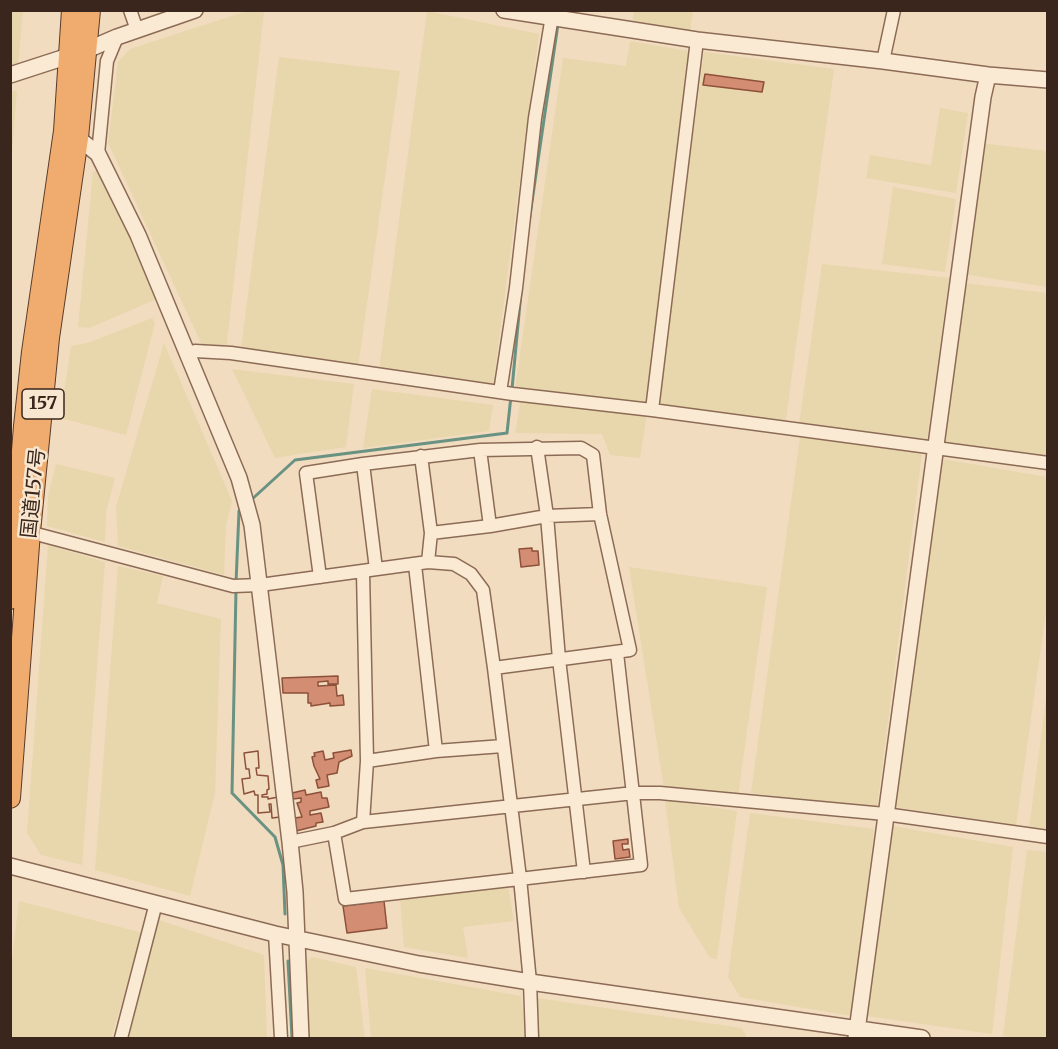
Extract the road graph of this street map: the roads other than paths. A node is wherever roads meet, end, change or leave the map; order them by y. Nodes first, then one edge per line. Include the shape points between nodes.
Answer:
1 (72, 10) edge
2 (90, 10) edge
3 (130, 10) edge
4 (195, 10) edge
5 (504, 10) edge
6 (894, 10) edge
7 (556, 16) edge
8 (137, 30) junction
9 (117, 37) junction
10 (697, 40) junction
11 (78, 53) junction
12 (883, 61) junction
13 (10, 75) edge
14 (988, 75) junction
15 (1047, 80) edge
16 (78, 138) junction
17 (98, 154) junction
18 (188, 356) junction
19 (507, 393) junction
20 (652, 410) junction
21 (537, 447) junction
22 (935, 449) junction
23 (480, 450) junction
24 (421, 456) junction
25 (1047, 463) edge
26 (363, 464) junction
27 (600, 514) junction
28 (547, 516) junction
29 (490, 526) junction
30 (19, 529) edge
31 (431, 532) junction
32 (421, 564) junction
33 (376, 569) junction
34 (363, 572) junction
35 (320, 577) junction
36 (260, 585) junction
37 (10, 599) edge
38 (617, 652) junction
39 (559, 659) junction
40 (494, 668) junction
41 (503, 746) junction
42 (436, 752) junction
43 (367, 761) junction
44 (634, 793) junction
45 (10, 798) edge
46 (575, 798) junction
47 (510, 807) junction
48 (885, 814) junction
49 (363, 822) junction
50 (334, 833) junction
51 (1047, 837) edge
52 (290, 842) junction
53 (10, 866) edge
54 (584, 872) junction
55 (520, 878) junction
56 (156, 903) junction
57 (275, 934) junction
58 (297, 939) junction
59 (530, 982) junction
60 (857, 1034) edge
61 (121, 1038) edge
62 (281, 1038) edge
63 (301, 1038) edge
64 (532, 1038) edge
65 (921, 1038) edge

1 - 11 highway, 国道157号 / 157
2 - 11 highway, 国道157号 / 157
3 - 8 street
4 - 8 street
5 - 7 street
6 - 12 street
7 - 10 street
7 - 19 street via 536,118
8 - 9 street
9 - 11 street
9 - 17 street via 107,61
10 - 12 street
10 - 20 street
11 - 13 street
11 - 16 highway, 国道157号 / 157
11 - 30 highway, 国道157号 / 157 via 29,373 18,484
12 - 14 street
14 - 15 street
14 - 22 street
16 - 17 street
16 - 30 highway, 国道157号 / 157
17 - 18 street via 138,235
18 - 19 street via 195,351 231,353
18 - 36 street via 239,478 252,525
19 - 20 street
20 - 22 street
21 - 23 street
21 - 27 street via 581,448 593,455
21 - 28 street
22 - 25 street
22 - 48 street
23 - 24 street
23 - 29 street
24 - 26 street
24 - 31 street
26 - 33 street
26 - 35 street via 306,473
27 - 28 street
27 - 38 street via 630,650
28 - 29 street
28 - 39 street
29 - 31 street
30 - 36 street via 237,586
30 - 37 highway, 国道157号 / 157
30 - 45 highway, 国道157号 / 157
31 - 32 street
32 - 33 street
32 - 40 street via 454,564 471,574 483,590
32 - 42 street
33 - 34 street
34 - 35 street
34 - 43 street
35 - 36 street
36 - 52 street
38 - 39 street
38 - 44 street
39 - 40 street
39 - 46 street
40 - 41 street
41 - 42 street
41 - 47 street
42 - 43 street
43 - 49 street
44 - 46 street
44 - 48 street
44 - 54 street via 641,865
46 - 47 street
46 - 54 street
47 - 49 street
47 - 55 street
48 - 51 street
48 - 60 street
49 - 50 street
50 - 52 street
50 - 55 street via 345,899
52 - 58 street
53 - 56 street
54 - 55 street
55 - 59 street
56 - 57 street
56 - 61 street
57 - 58 street
57 - 62 street
58 - 59 street
58 - 63 street
59 - 60 street
59 - 64 street
60 - 65 street

